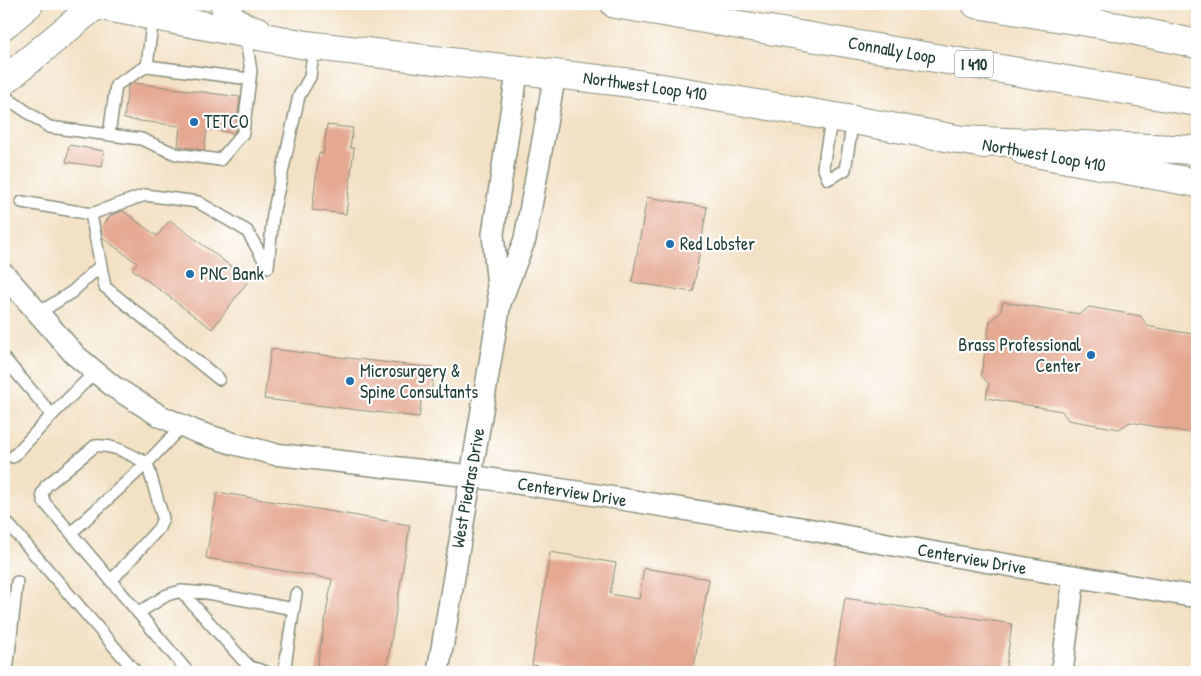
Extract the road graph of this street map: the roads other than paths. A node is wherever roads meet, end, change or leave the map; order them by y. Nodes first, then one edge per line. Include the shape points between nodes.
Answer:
1 (29, 4) edge
2 (95, 4) edge
3 (224, 4) edge
4 (616, 4) edge
5 (976, 4) edge
6 (153, 16) junction
7 (4, 25) edge
8 (245, 34) junction
9 (1197, 44) edge
10 (310, 46) junction
11 (146, 66) junction
12 (518, 69) junction
13 (555, 74) junction
14 (250, 78) junction
15 (4, 80) edge
16 (4, 96) edge
17 (1197, 102) edge
18 (109, 135) junction
19 (961, 140) junction
20 (1197, 150) edge
21 (1197, 183) edge
22 (22, 202) dead end
23 (91, 214) junction
24 (101, 265) junction
25 (7, 286) edge
26 (500, 303) junction
27 (37, 314) junction
28 (4, 358) edge
29 (95, 372) junction
30 (220, 379) dead end
31 (52, 415) junction
32 (183, 425) junction
33 (13, 457) dead end
34 (147, 463) junction
35 (470, 476) junction
36 (4, 519) edge
37 (71, 533) junction
38 (1074, 576) junction
39 (111, 581) junction
40 (17, 582) dead end
41 (181, 591) junction
42 (296, 594) dead end
43 (1197, 597) edge
44 (294, 609) junction
45 (138, 613) junction
46 (7, 672) edge
47 (136, 672) edge
48 (188, 672) edge
49 (266, 672) edge
50 (284, 672) edge
51 (438, 672) edge
52 (1062, 672) edge

1 - 7 main road
2 - 6 main road, Northwest Loop 410
2 - 15 main road
3 - 10 main road via 232,19 244,27
4 - 17 main road, Connally Loop / I 410
5 - 9 main road via 1118,27
6 - 8 main road, Northwest Loop 410
6 - 11 lane
8 - 10 main road, Northwest Loop 410
8 - 14 lane
10 - 12 main road, Northwest Loop 410
10 - 23 lane via 310,76 299,96 273,214 268,267 247,231 198,202 145,196
11 - 14 lane
11 - 18 lane via 116,85
12 - 13 main road, Northwest Loop 410
12 - 26 street, West Piedras Drive via 493,234
13 - 19 main road, Northwest Loop 410 via 632,83
13 - 26 street, West Piedras Drive via 525,239
14 - 18 lane via 242,133 220,160 176,154 141,139
16 - 18 lane via 49,127
19 - 20 main road
19 - 21 main road, Northwest Loop 410
22 - 23 lane
23 - 24 lane
24 - 27 lane via 72,292
24 - 30 lane via 105,286
25 - 27 street, Centerview Drive
26 - 35 street, West Piedras Drive
27 - 29 street, Centerview Drive
28 - 31 lane
29 - 31 lane
29 - 32 street, Centerview Drive via 160,416
31 - 33 lane
32 - 34 lane
32 - 35 street, Centerview Drive via 274,454
34 - 37 lane
34 - 37 lane via 116,448 95,446 46,486 42,494 44,502
34 - 39 lane via 163,518 160,528
35 - 38 street, Centerview Drive via 807,529
35 - 51 street, West Piedras Drive
36 - 47 lane
37 - 39 lane
38 - 43 street, Centerview Drive
38 - 52 street
39 - 45 lane
40 - 46 lane
41 - 44 lane
41 - 45 lane via 167,595
41 - 49 lane via 250,667
42 - 44 lane
44 - 50 lane
45 - 48 lane

